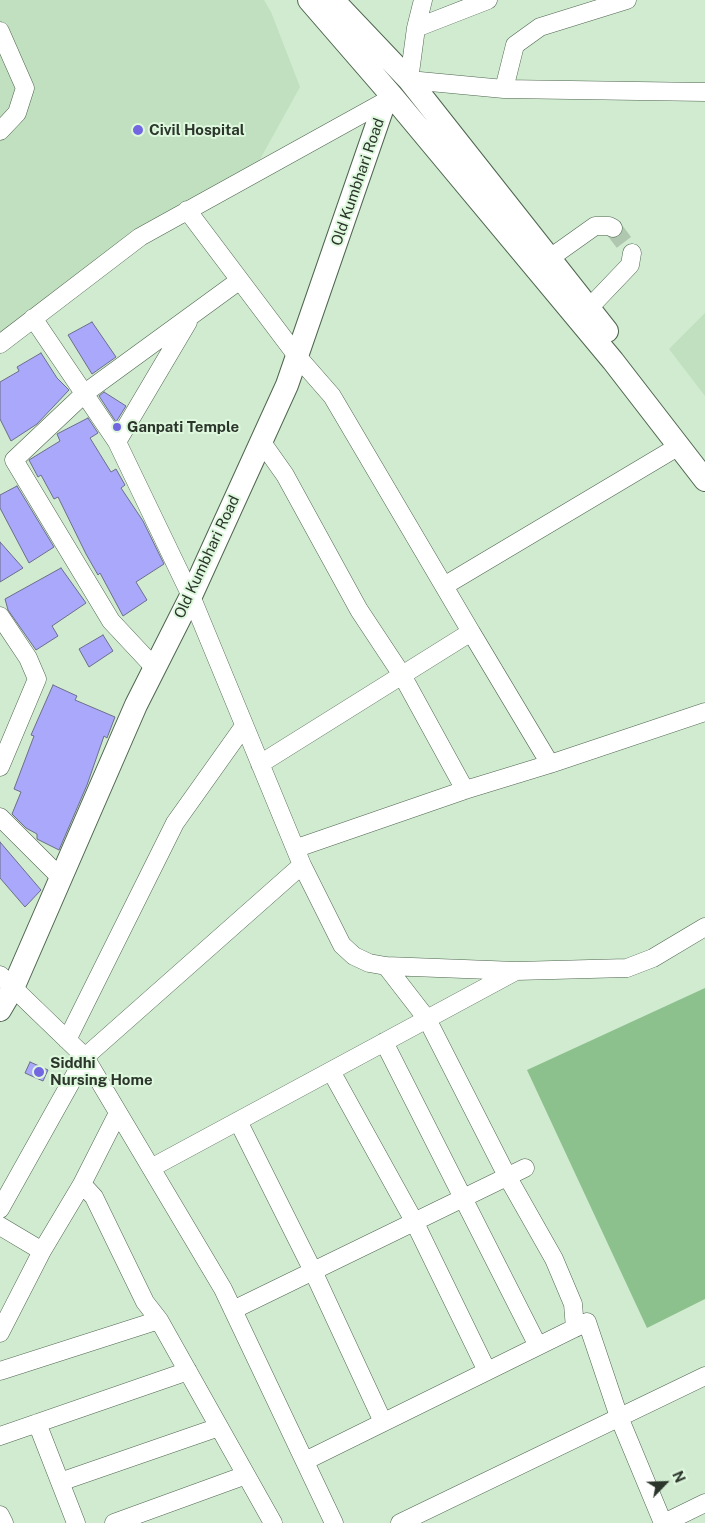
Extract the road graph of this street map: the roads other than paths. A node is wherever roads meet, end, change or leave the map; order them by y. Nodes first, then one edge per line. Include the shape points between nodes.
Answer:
1 (309, 0) edge
2 (333, 0) edge
3 (423, 0) edge
4 (488, 0) edge
5 (627, 0) edge
6 (416, 28) junction
7 (0, 31) edge
8 (409, 80) junction
9 (504, 89) junction
10 (705, 92) edge
11 (393, 97) junction
12 (0, 130) edge
13 (188, 210) junction
14 (613, 228) dead end
15 (632, 253) dead end
16 (550, 258) junction
17 (240, 280) junction
18 (589, 308) junction
19 (192, 316) junction
20 (33, 318) junction
21 (0, 344) edge
22 (297, 356) junction
23 (85, 393) junction
24 (261, 441) junction
25 (117, 442) junction
26 (679, 446) junction
27 (705, 456) edge
28 (705, 480) edge
29 (444, 586) junction
30 (190, 596) junction
31 (0, 616) edge
32 (471, 632) junction
33 (154, 667) junction
34 (402, 675) junction
35 (705, 712) edge
36 (244, 726) junction
37 (260, 764) junction
38 (550, 764) junction
39 (0, 767) edge
40 (465, 790) junction
41 (0, 817) edge
42 (297, 848) junction
43 (302, 865) junction
44 (61, 878) junction
45 (705, 927) edge
46 (386, 966) junction
47 (516, 971) junction
48 (4, 986) edge
49 (0, 1010) edge
50 (427, 1019) junction
51 (66, 1040) junction
52 (384, 1042) junction
53 (85, 1057) junction
54 (331, 1071) junction
55 (118, 1113) junction
56 (238, 1121) junction
57 (151, 1168) junction
58 (524, 1168) dead end
59 (507, 1176) junction
60 (82, 1184) junction
61 (464, 1197) junction
62 (0, 1209) edge
63 (414, 1222) junction
64 (0, 1226) edge
65 (42, 1250) junction
66 (313, 1271) junction
67 (233, 1310) junction
68 (159, 1320) junction
69 (575, 1328) junction
70 (0, 1333) edge
71 (538, 1346) junction
72 (0, 1371) edge
73 (188, 1371) junction
74 (487, 1371) junction
75 (705, 1376) edge
76 (619, 1417) junction
77 (384, 1422) junction
78 (37, 1423) junction
79 (219, 1426) junction
80 (0, 1436) edge
81 (305, 1460) junction
82 (246, 1475) junction
83 (60, 1482) junction
84 (705, 1502) edge
85 (0, 1515) edge
86 (4, 1523) edge
87 (76, 1523) edge
88 (114, 1523) edge
89 (273, 1523) edge
90 (334, 1523) edge
91 (400, 1523) edge
92 (664, 1523) edge

1 - 11 main road
2 - 8 main road
3 - 6 street
4 - 6 street
5 - 9 street via 540,27 515,45
6 - 8 street
7 - 12 street via 25,88 17,113
8 - 9 street
8 - 16 main road
9 - 10 street
11 - 13 street
11 - 22 main road, Old Kumbhari Road via 383,107
11 - 26 main road
13 - 17 street
13 - 20 street via 140,237
14 - 16 street via 602,225 589,229
15 - 18 street via 630,265
16 - 18 main road
17 - 19 street
17 - 22 street
18 - 27 main road
19 - 23 street
19 - 25 street
20 - 21 street
20 - 23 street
22 - 24 main road, Old Kumbhari Road
22 - 29 street via 332,396
23 - 25 street
23 - 33 street via 14,460 111,622
24 - 30 main road, Old Kumbhari Road
24 - 34 street via 285,475 359,610
25 - 30 street
26 - 28 main road
26 - 29 street
29 - 32 street
30 - 33 main road, Old Kumbhari Road
30 - 36 street
31 - 39 street via 28,658 37,679
32 - 34 street
32 - 38 street
33 - 44 main road, Old Kumbhari Road
34 - 37 street
34 - 40 street
35 - 38 street
36 - 37 street
36 - 51 street via 175,823
37 - 42 street
38 - 40 street
40 - 42 street
41 - 44 street
42 - 43 street
43 - 46 street via 342,944 354,956
43 - 53 street
44 - 48 main road, Old Kumbhari Road
45 - 47 street via 640,965
46 - 47 street
46 - 50 street
47 - 50 street
48 - 49 main road, Old Kumbhari Road
48 - 51 street
50 - 52 street
50 - 59 street
51 - 53 street
52 - 54 street
52 - 61 street
53 - 55 street
53 - 62 street
54 - 56 street
54 - 63 street
55 - 57 street
55 - 60 street
56 - 57 street
56 - 66 street
57 - 67 street
58 - 59 street
59 - 61 street
59 - 69 street via 554,1259 574,1304
60 - 65 street
60 - 68 street via 94,1197 145,1302
61 - 63 street
61 - 71 street
63 - 66 street
63 - 74 street
64 - 65 street
65 - 70 street
66 - 67 street
66 - 77 street
67 - 81 street
68 - 72 street
68 - 73 street
69 - 71 street
69 - 76 street via 587,1322
71 - 74 street
73 - 78 street
73 - 79 street
74 - 77 street
75 - 76 street
76 - 91 street
76 - 92 street
77 - 81 street
78 - 80 street
78 - 83 street
79 - 82 street
79 - 83 street
81 - 90 street
82 - 88 street
82 - 89 street
83 - 87 street
84 - 92 street
85 - 86 street

